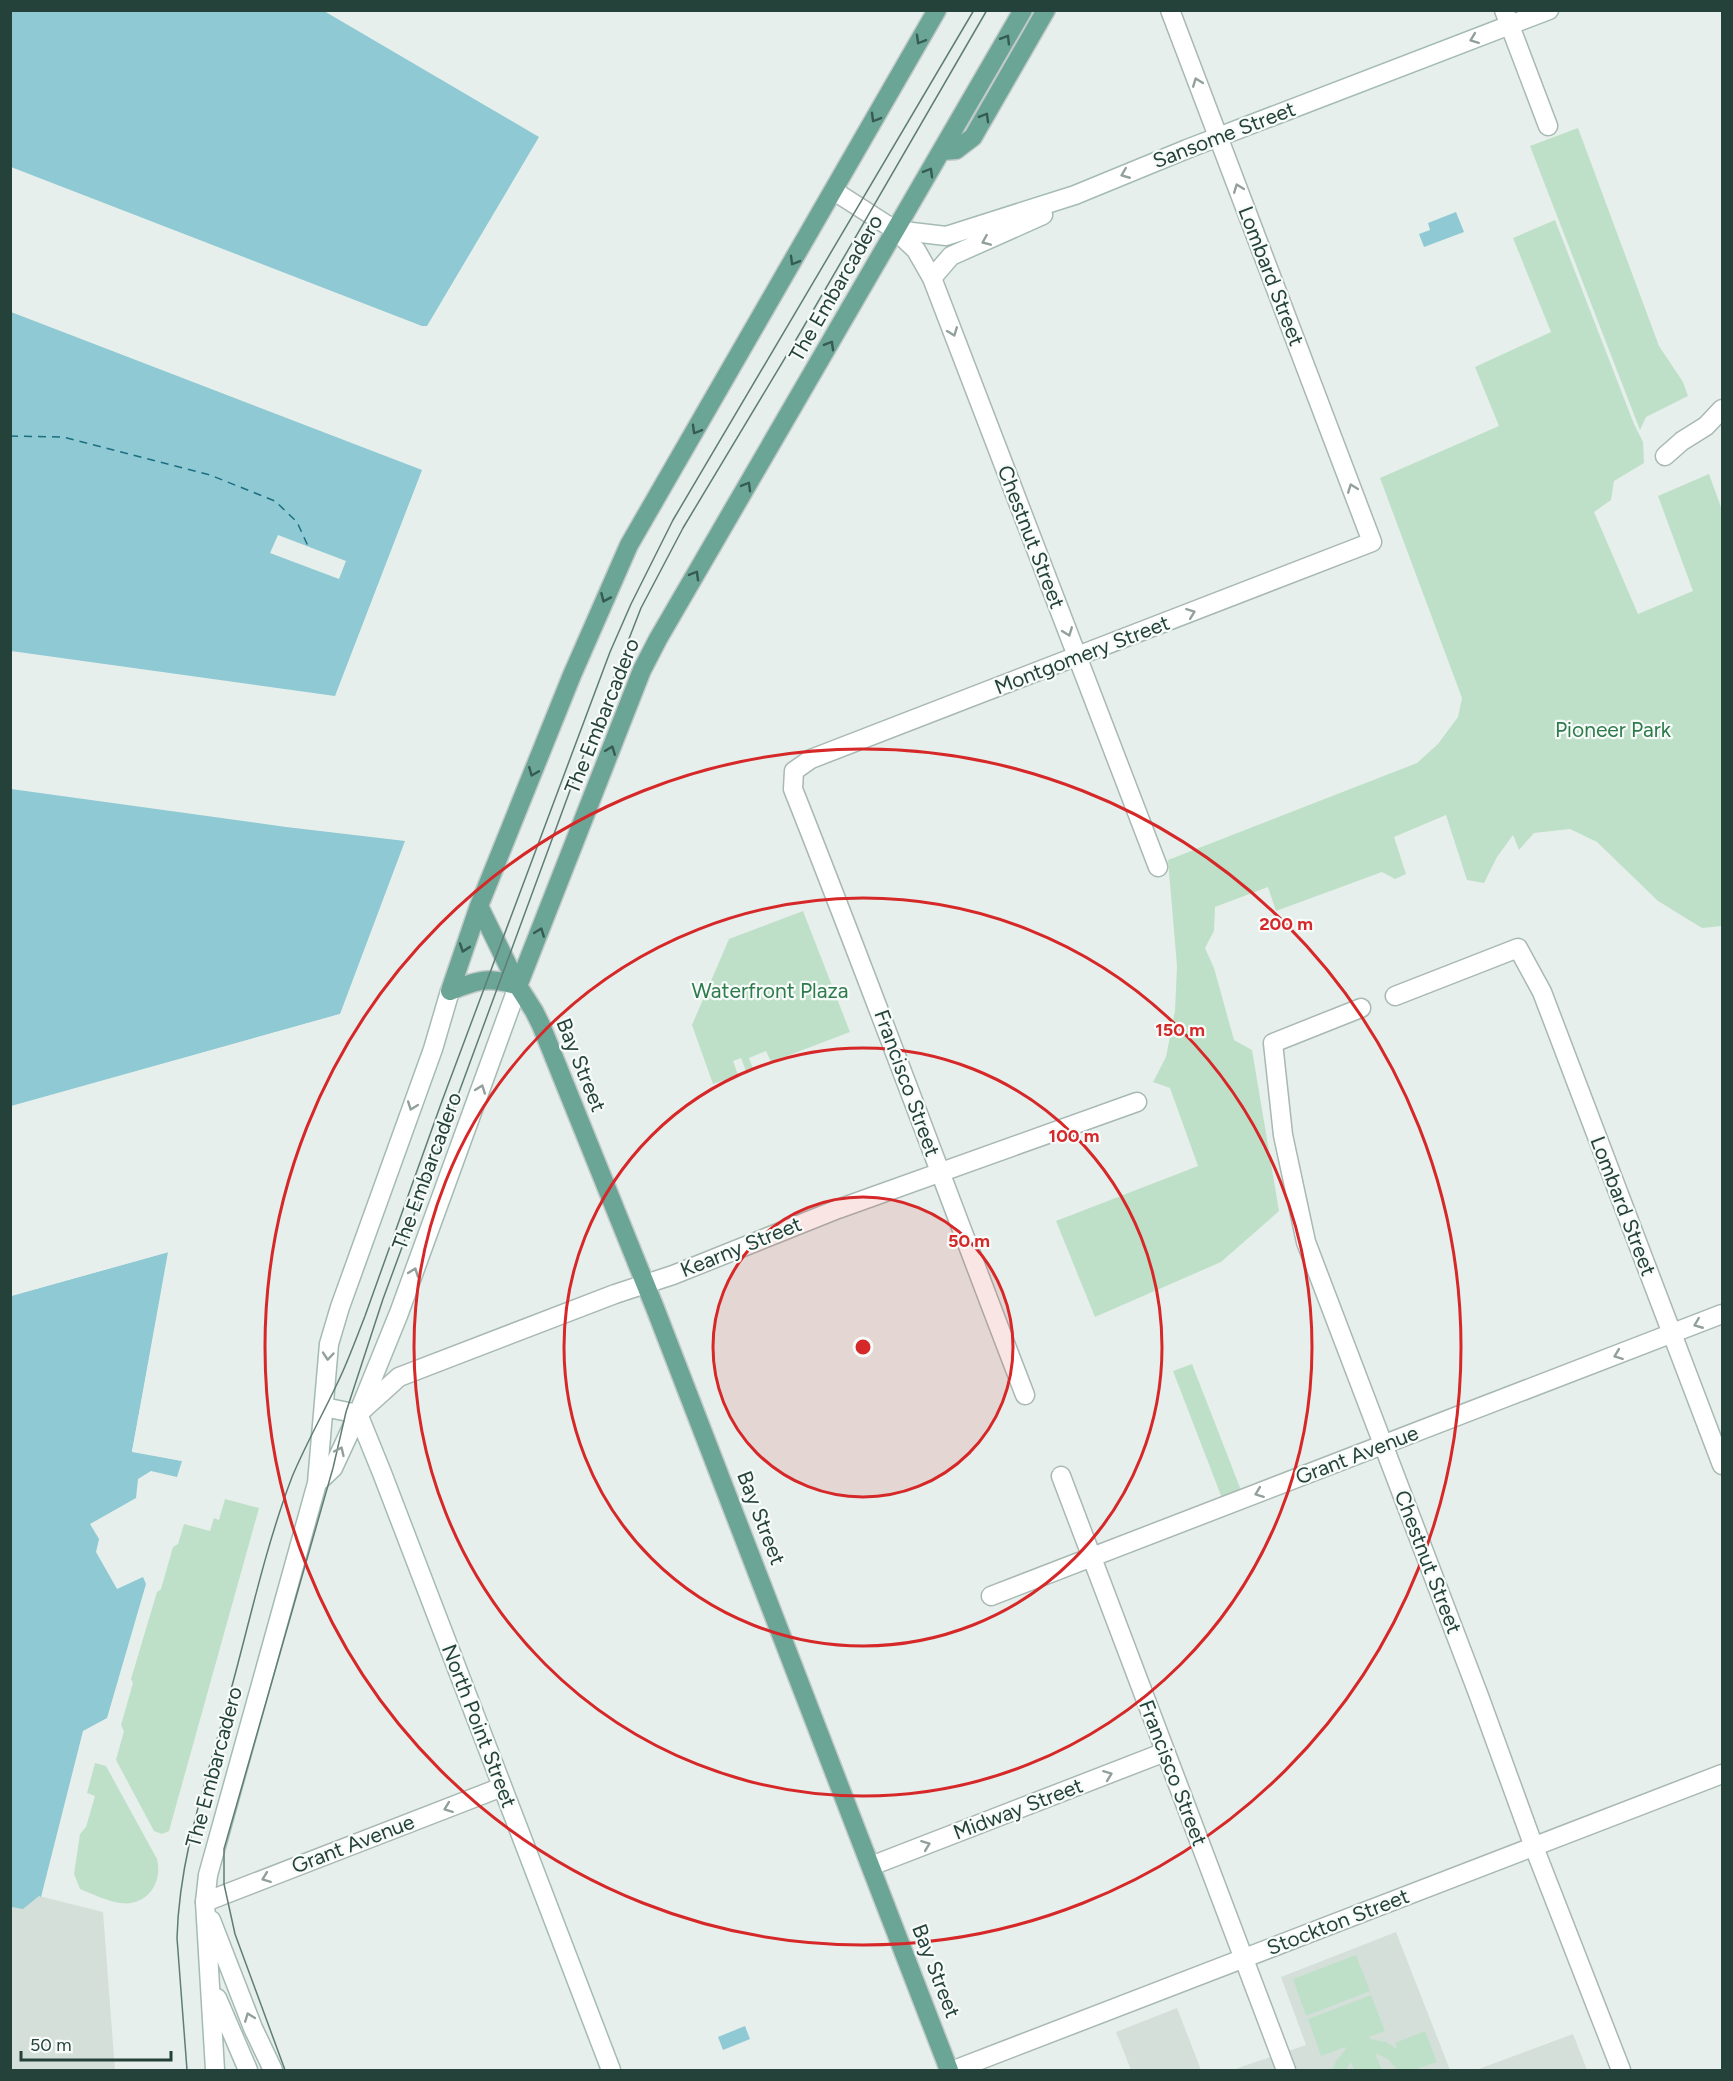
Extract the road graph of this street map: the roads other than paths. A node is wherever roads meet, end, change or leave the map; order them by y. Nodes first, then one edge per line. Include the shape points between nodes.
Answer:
1 (937, 10) edge
2 (1023, 10) edge
3 (1046, 10) edge
4 (1170, 10) edge
5 (1548, 10) edge
6 (1507, 18) edge
7 (1548, 126) dead end
8 (1218, 137) junction
9 (942, 151) junction
10 (834, 191) junction
11 (1075, 195) junction
12 (895, 230) junction
13 (932, 278) junction
14 (1722, 409) edge
15 (1714, 426) edge
16 (1665, 456) dead end
17 (1372, 542) joint
18 (1077, 656) junction
19 (794, 771) joint
20 (1155, 860) dead end
21 (479, 906) junction
22 (518, 986) junction
23 (450, 991) junction
24 (1395, 996) dead end
25 (1361, 1008) dead end
26 (1137, 1101) dead end
27 (939, 1171) junction
28 (646, 1284) junction
29 (1722, 1314) edge
30 (1672, 1334) junction
31 (1025, 1395) dead end
32 (324, 1407) junction
33 (358, 1414) junction
34 (1384, 1445) junction
35 (1722, 1465) edge
36 (1061, 1476) dead end
37 (316, 1483) junction
38 (1092, 1557) junction
39 (991, 1596) dead end
40 (1165, 1752) junction
41 (1722, 1774) edge
42 (502, 1787) junction
43 (1534, 1847) junction
44 (871, 1866) junction
45 (205, 1902) junction
46 (1243, 1959) junction
47 (209, 1976) junction
48 (215, 2070) edge
49 (248, 2070) edge
50 (273, 2070) edge
51 (611, 2070) edge
52 (949, 2070) edge
53 (954, 2070) edge
54 (1286, 2070) edge
55 (1621, 2070) edge

1 -> 10 main road, The Embarcadero
9 -> 2 main road, The Embarcadero
9 -> 3 main road via 956,150 973,138
8 -> 4 street, Lombard Street
5 - 6 street, Sansome Street
6 - 7 street
6 -> 8 street, Sansome Street
8 -> 11 street, Sansome Street
17 -> 8 street, Lombard Street
12 -> 9 main road, The Embarcadero
10 - 12 street
10 -> 21 main road, The Embarcadero via 629,545
11 - 12 street, Sansome Street via 946,236
11 -> 13 street via 1041,217 951,256
12 - 13 street, Chestnut Street via 916,250
22 -> 12 main road, The Embarcadero via 642,670
13 -> 18 street, Chestnut Street
14 - 15 street
15 - 16 street via 1682,441
18 -> 17 street, Montgomery Street
18 - 19 street, Montgomery Street via 811,759
18 - 20 street, Chestnut Street
19 - 27 street, Francisco Street via 793,789
21 - 22 main road, Bay Street
21 -> 23 main road, The Embarcadero
22 - 23 main road via 487,980
22 - 28 main road, Bay Street via 541,1025
33 -> 22 street, The Embarcadero via 399,1313
23 -> 32 street, The Embarcadero via 433,1049 340,1307 330,1344
24 - 30 street, Lombard Street via 1518,948 1542,992
25 - 34 street, Chestnut Street via 1273,1043 1283,1135 1306,1242
26 - 27 street, Kearny Street
27 - 28 street, Kearny Street
27 - 31 street, Francisco Street
28 - 33 street, Kearny Street via 399,1377
28 - 44 main road, Bay Street
29 -> 30 street, Grant Avenue
30 -> 34 street, Grant Avenue
30 - 35 street, Lombard Street
32 - 33 street
32 - 37 street, The Embarcadero
37 -> 33 street, The Embarcadero via 333,1468
33 - 42 street, North Point Street
34 -> 38 street, Grant Avenue
34 - 43 street, Chestnut Street
36 - 38 street, Francisco Street
37 - 45 street, The Embarcadero via 214,1851
38 - 39 street, Grant Avenue
38 - 40 street, Francisco Street
44 -> 40 street, Midway Street
40 - 46 street, Francisco Street
41 - 43 street, Stockton Street
42 -> 45 street, Grant Avenue
42 - 51 street, North Point Street
43 - 46 street, Stockton Street
43 - 55 street, Chestnut Street
44 - 52 main road, Bay Street
45 - 47 street, The Embarcadero
50 -> 45 street
46 - 53 street, Stockton Street
46 - 54 street, Francisco Street
47 - 48 street, The Embarcadero
47 - 49 street

